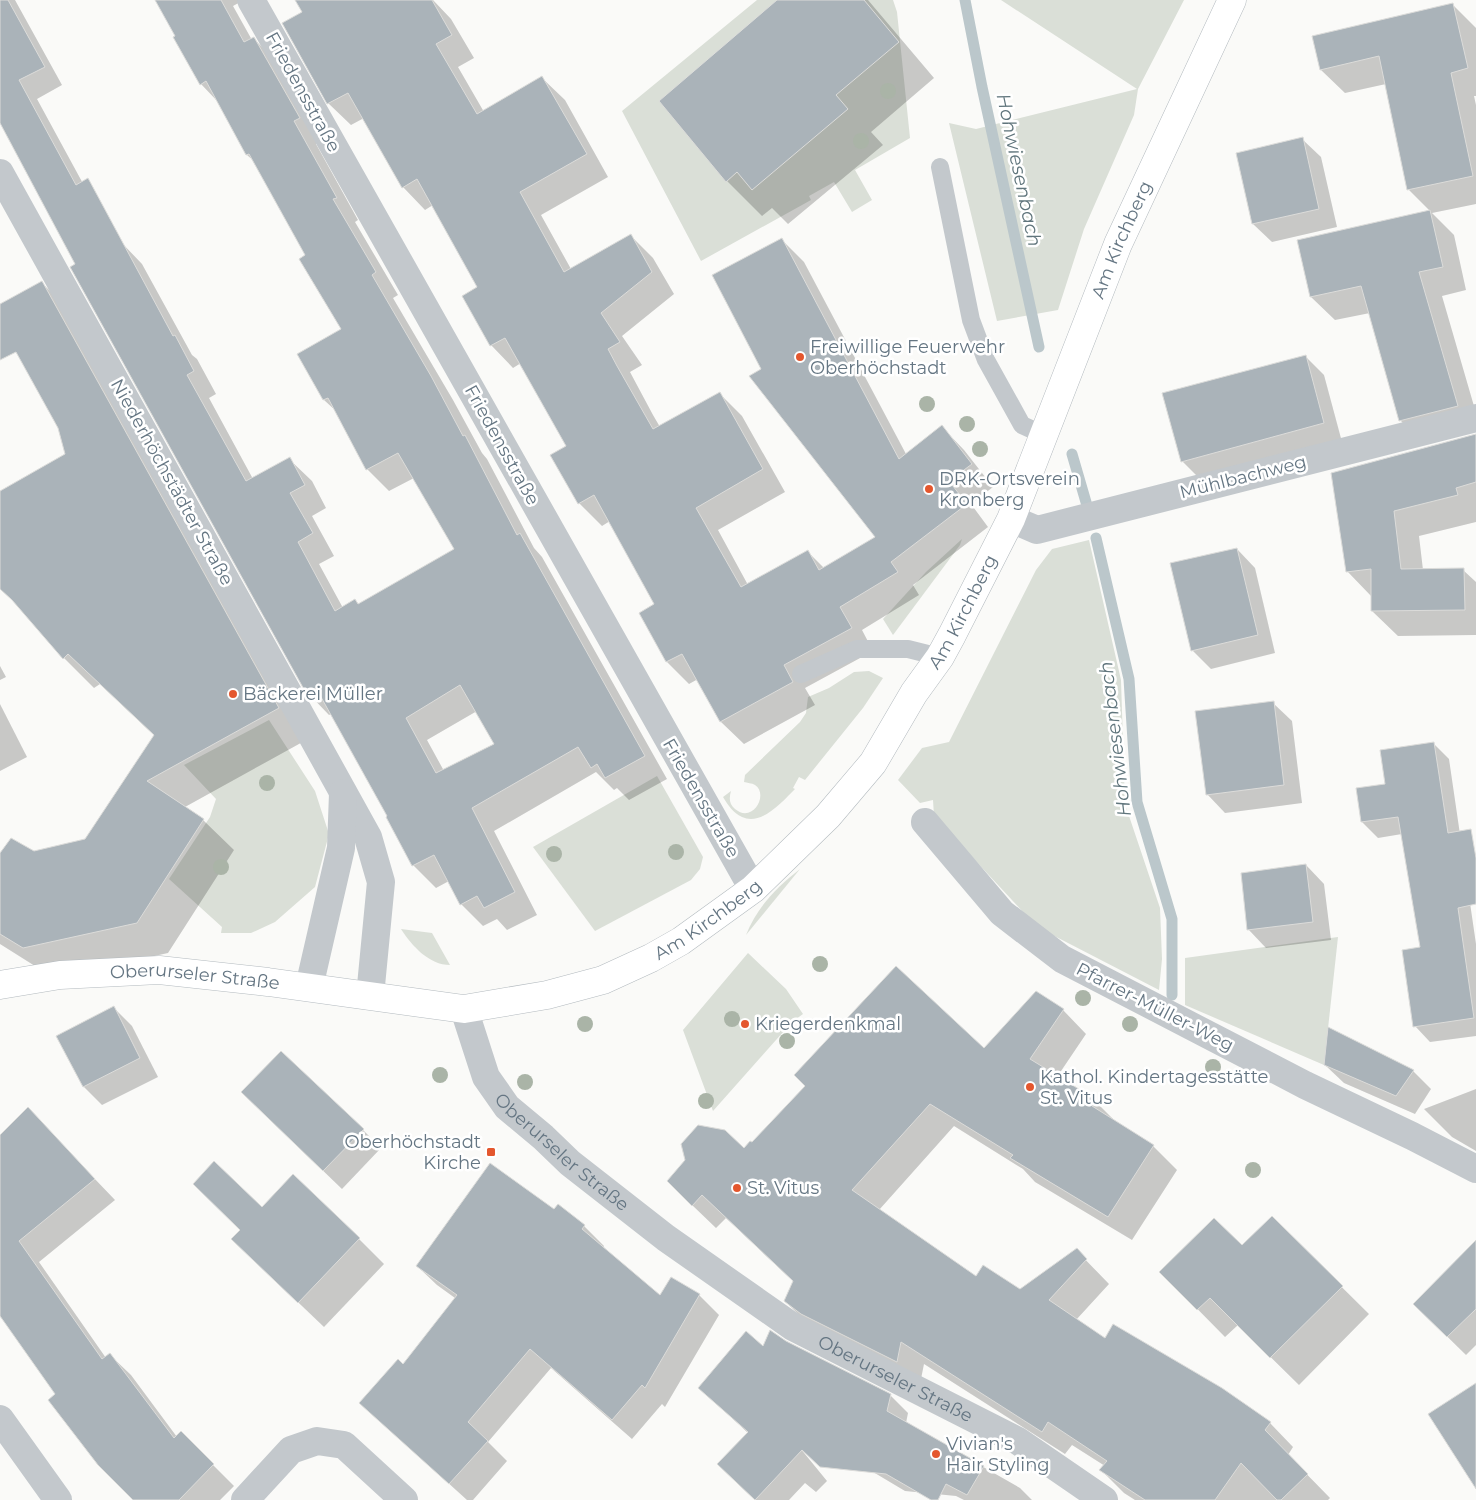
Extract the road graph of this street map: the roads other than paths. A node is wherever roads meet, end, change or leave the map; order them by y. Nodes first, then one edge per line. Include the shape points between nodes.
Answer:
1 (251, 0) edge
2 (1232, 0) edge
3 (940, 167) dead end
4 (0, 173) edge
5 (1476, 418) edge
6 (1044, 435) junction
7 (1012, 519) junction
8 (940, 657) junction
9 (801, 674) dead end
10 (343, 791) junction
11 (924, 822) dead end
12 (753, 890) junction
13 (0, 985) edge
14 (309, 987) junction
15 (370, 996) junction
16 (464, 1009) junction
17 (1476, 1169) edge
18 (0, 1420) edge
19 (58, 1500) edge
20 (245, 1500) edge
21 (404, 1500) edge
22 (1104, 1500) edge

1 - 12 street, Friedensstraße
2 - 6 main road, Am Kirchberg via 1118,244
3 - 6 lane via 971,320 986,360 1022,425
4 - 10 street, Niederhöchstädter Straße
5 - 7 street, Mühlbachweg via 1037,530
6 - 7 main road, Am Kirchberg
7 - 8 main road, Am Kirchberg
8 - 9 lane via 908,649 857,649
8 - 12 main road, Am Kirchberg via 914,693 873,763 828,816
10 - 14 street via 341,848
10 - 15 street, Niederhöchstädter Straße via 368,837 381,882
11 - 17 street, Pfarrer-Müller-Weg via 1002,913 1062,959
12 - 16 main road, Am Kirchberg via 681,941 603,980 547,995
13 - 14 main road, Oberurseler Straße via 60,975 159,970
14 - 15 main road, Oberurseler Straße
15 - 16 main road, Oberurseler Straße
16 - 22 street, Oberurseler Straße via 486,1077 507,1107 570,1163 666,1238 793,1327 1018,1441
18 - 19 street
20 - 21 street via 291,1450 317,1440 344,1445

